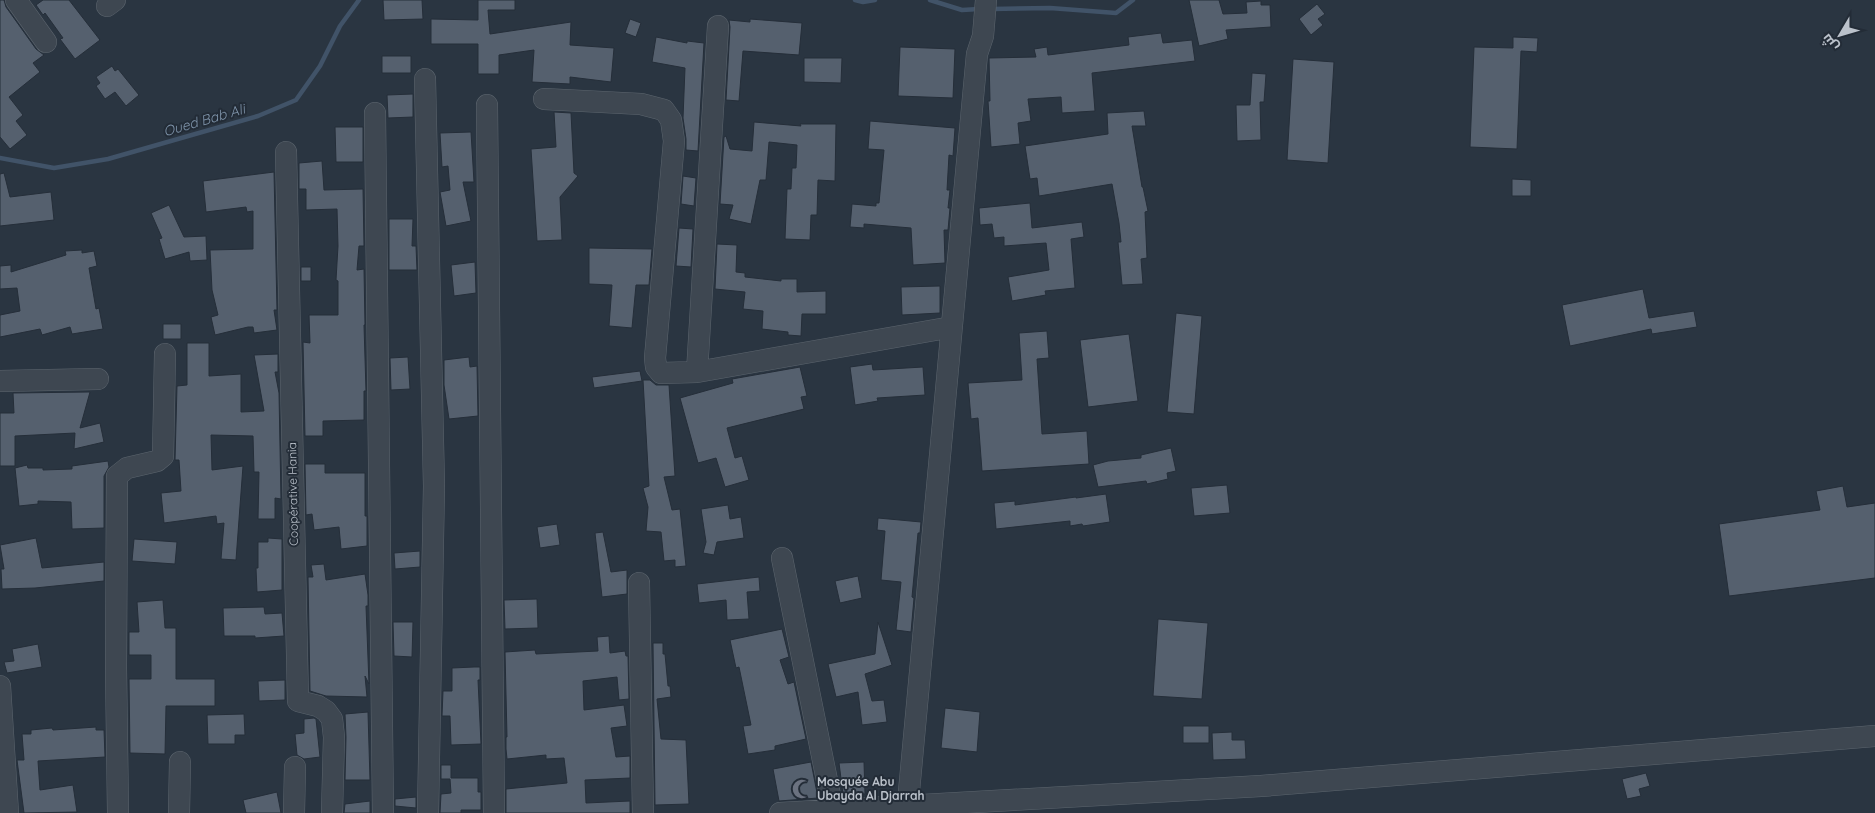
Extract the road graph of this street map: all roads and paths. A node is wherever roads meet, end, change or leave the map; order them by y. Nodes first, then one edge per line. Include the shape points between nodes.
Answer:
1 (16, 0) edge
2 (986, 0) edge
3 (718, 26) dead end
4 (46, 42) dead end
5 (425, 79) dead end
6 (544, 99) dead end
7 (487, 104) dead end
8 (375, 113) dead end
9 (286, 152) dead end
10 (952, 327) junction
11 (165, 354) dead end
12 (697, 372) junction
13 (98, 379) dead end
14 (0, 381) edge
15 (782, 558) dead end
16 (639, 583) dead end
17 (0, 686) edge
18 (1875, 736) edge
19 (180, 762) dead end
20 (295, 767) dead end
21 (907, 809) edge
22 (833, 810) junction
23 (8, 813) edge
24 (118, 813) edge
25 (179, 813) edge
26 (294, 813) edge
27 (332, 813) edge
28 (383, 813) edge
29 (428, 813) edge
30 (494, 813) edge
31 (642, 813) edge
32 (780, 813) edge

1 - 4 street
2 - 10 street via 983,36 977,54
3 - 12 street
5 - 29 street via 434,486
6 - 12 street via 641,104 664,110 671,120 674,141 655,358 660,373
7 - 30 street
8 - 28 street
9 - 27 street, Coopérative Hania via 298,702 318,706 332,719
10 - 12 street
10 - 21 street
11 - 24 street via 163,456 157,461 127,468 118,476
13 - 14 street
15 - 22 street
16 - 31 street
17 - 23 street
18 - 21 street via 1261,786
19 - 25 street
20 - 26 street
21 - 22 street
22 - 32 street

